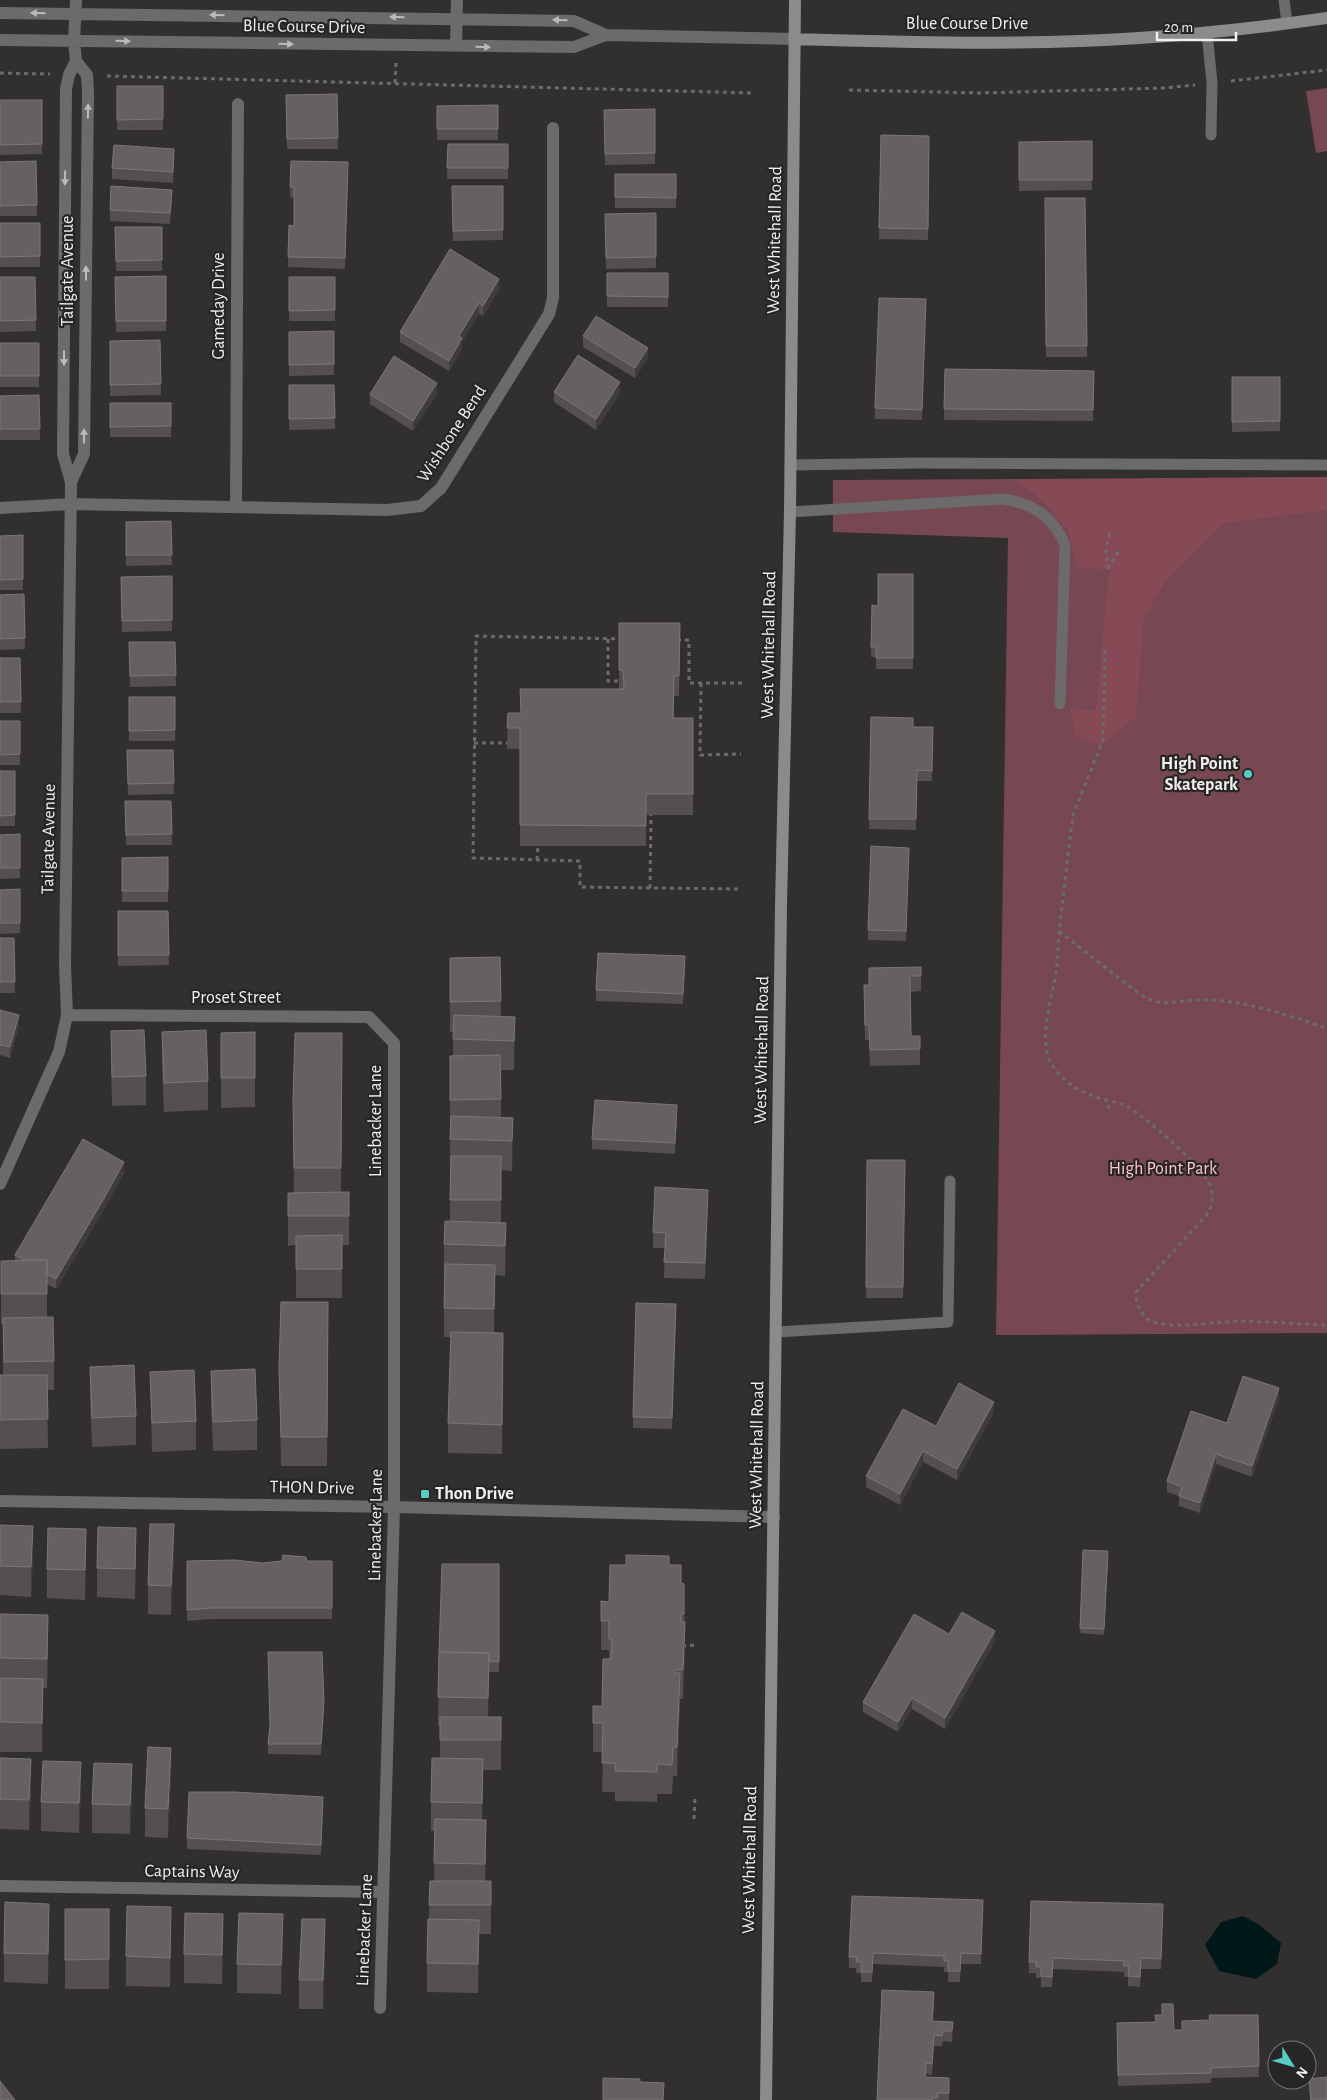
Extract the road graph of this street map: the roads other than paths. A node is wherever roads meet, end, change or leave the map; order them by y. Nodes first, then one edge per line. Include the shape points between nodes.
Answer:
1 (76, 0) edge
2 (457, 0) edge
3 (795, 0) edge
4 (1284, 0) edge
5 (0, 12) edge
6 (76, 14) junction
7 (456, 18) junction
8 (1327, 18) edge
9 (1287, 23) junction
10 (1207, 32) junction
11 (606, 35) junction
12 (794, 39) junction
13 (0, 40) edge
14 (74, 40) junction
15 (456, 46) junction
16 (76, 61) junction
17 (238, 104) dead end
18 (553, 128) dead end
19 (1211, 136) dead end
20 (790, 464) junction
21 (1327, 465) edge
22 (71, 482) junction
23 (70, 504) junction
24 (236, 507) junction
25 (0, 508) edge
26 (790, 512) junction
27 (1060, 704) dead end
28 (67, 1014) junction
29 (394, 1043) joint
30 (950, 1181) dead end
31 (0, 1184) edge
32 (776, 1332) junction
33 (0, 1501) edge
34 (394, 1507) junction
35 (774, 1517) junction
36 (0, 1886) edge
37 (384, 1892) junction
38 (380, 2008) dead end
39 (766, 2100) edge

1 - 6 street, Tailgate Avenue
2 - 7 street
3 - 12 main road, West Whitehall Road
4 - 9 lane
6 -> 5 street, Blue Course Drive
7 -> 6 street, Blue Course Drive
6 - 14 street, Tailgate Avenue
11 -> 7 street, Blue Course Drive via 574,21
7 - 15 street
8 - 9 main road, Blue Course Drive
9 - 10 main road, Blue Course Drive
10 - 12 main road, Blue Course Drive via 1139,38 980,43
10 - 19 lane via 1212,83
11 - 12 street, Blue Course Drive
15 -> 11 street, Blue Course Drive via 574,47
12 - 20 main road, West Whitehall Road
13 - 14 street, Blue Course Drive
14 -> 15 street, Blue Course Drive
14 - 16 street, Tailgate Avenue
16 -> 22 street, Tailgate Avenue via 66,89 64,231 63,454
22 -> 16 street, Tailgate Avenue via 84,454 88,92 87,75
17 - 24 street, Gameday Drive
18 - 24 street, Wishbone Bend via 553,298 549,314 441,488 421,506 405,509
20 - 21 lane
20 - 26 main road, West Whitehall Road
22 - 23 street, Tailgate Avenue
23 - 24 street, Wishbone Bend
23 - 25 street, Wishbone Bend
23 - 28 street, Tailgate Avenue
26 - 27 lane via 1002,499 1035,509 1054,524 1065,545
26 - 32 main road, West Whitehall Road
28 - 29 street, Proset Street via 369,1017
28 - 31 street, Tailgate Avenue via 59,1052
29 - 34 street, Linebacker Lane
30 - 32 lane via 948,1322
32 - 35 main road, West Whitehall Road
33 - 34 street, THON Drive
34 - 35 street, THON Drive
34 - 37 street, Linebacker Lane
35 - 39 main road, West Whitehall Road
36 - 37 street, Captains Way
37 - 38 street, Linebacker Lane

